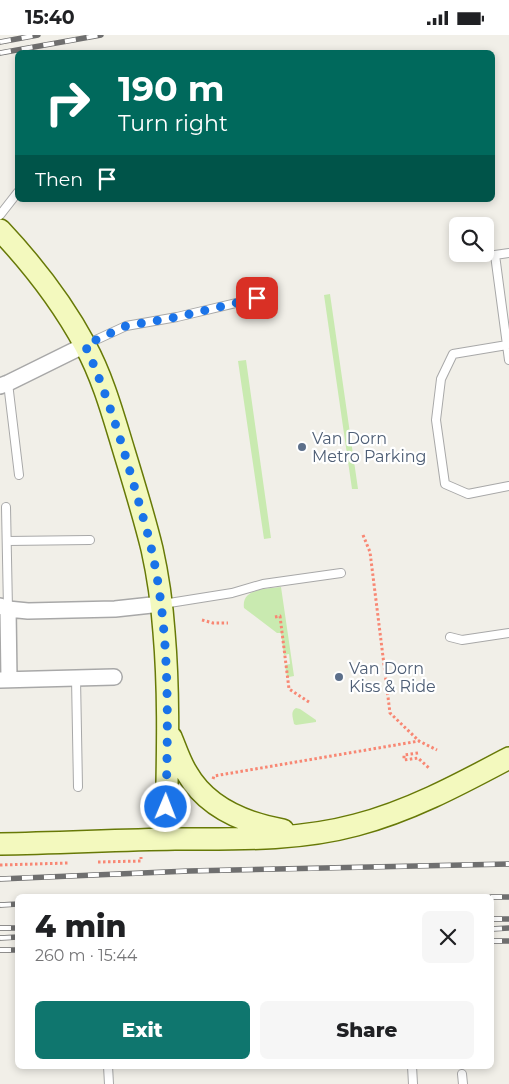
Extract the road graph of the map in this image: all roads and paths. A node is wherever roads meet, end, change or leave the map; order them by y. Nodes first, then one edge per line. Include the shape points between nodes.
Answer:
1 (15, 196) edge
2 (0, 215) edge
3 (0, 230) edge
4 (509, 253) edge
5 (257, 298) dead end
6 (85, 345) junction
7 (507, 345) junction
8 (509, 360) edge
9 (4, 385) edge
10 (19, 475) dead end
11 (509, 486) edge
12 (6, 507) dead end
13 (363, 535) dead end
14 (90, 540) dead end
15 (7, 541) junction
16 (341, 573) dead end
17 (161, 604) junction
18 (4, 608) edge
19 (275, 617) dead end
20 (202, 620) dead end
21 (228, 623) dead end
22 (509, 633) edge
23 (450, 637) dead end
24 (114, 677) dead end
25 (76, 678) junction
26 (5, 679) edge
27 (309, 702) dead end
28 (168, 729) junction
29 (419, 741) junction
30 (437, 750) dead end
31 (418, 753) dead end
32 (509, 758) edge
33 (429, 768) dead end
34 (213, 781) dead end
35 (78, 787) dead end
36 (310, 835) junction
37 (166, 839) junction
38 (0, 844) edge
39 (108, 1069) edge
40 (412, 1069) edge
41 (462, 1074) dead end
42 (109, 1084) edge
43 (413, 1084) edge
44 (463, 1084) edge

1 - 2 lane
3 - 6 main road via 26,258
4 - 7 lane via 495,255
5 - 6 lane via 126,326
6 - 9 street
6 - 17 main road via 108,400 142,513
7 - 8 lane
7 - 11 lane via 453,354 442,379 436,420 445,484 468,494
9 - 10 lane
12 - 15 lane
13 - 29 path via 370,552 390,713
14 - 15 lane
15 - 18 lane
16 - 17 lane
17 - 18 street via 115,609 28,611
17 - 28 main road
18 - 26 street
19 - 27 path via 280,616 290,689
20 - 21 path
22 - 23 lane via 462,640
24 - 25 street
25 - 26 street
25 - 35 lane
28 - 36 main road via 187,774 218,807 264,827
28 - 37 main road
29 - 30 path
29 - 34 path via 214,776
31 - 33 path via 404,755 404,760 418,758
32 - 36 main road via 458,785 383,817
36 - 37 main road
37 - 38 main road
39 - 42 lane
40 - 43 lane
41 - 44 lane

